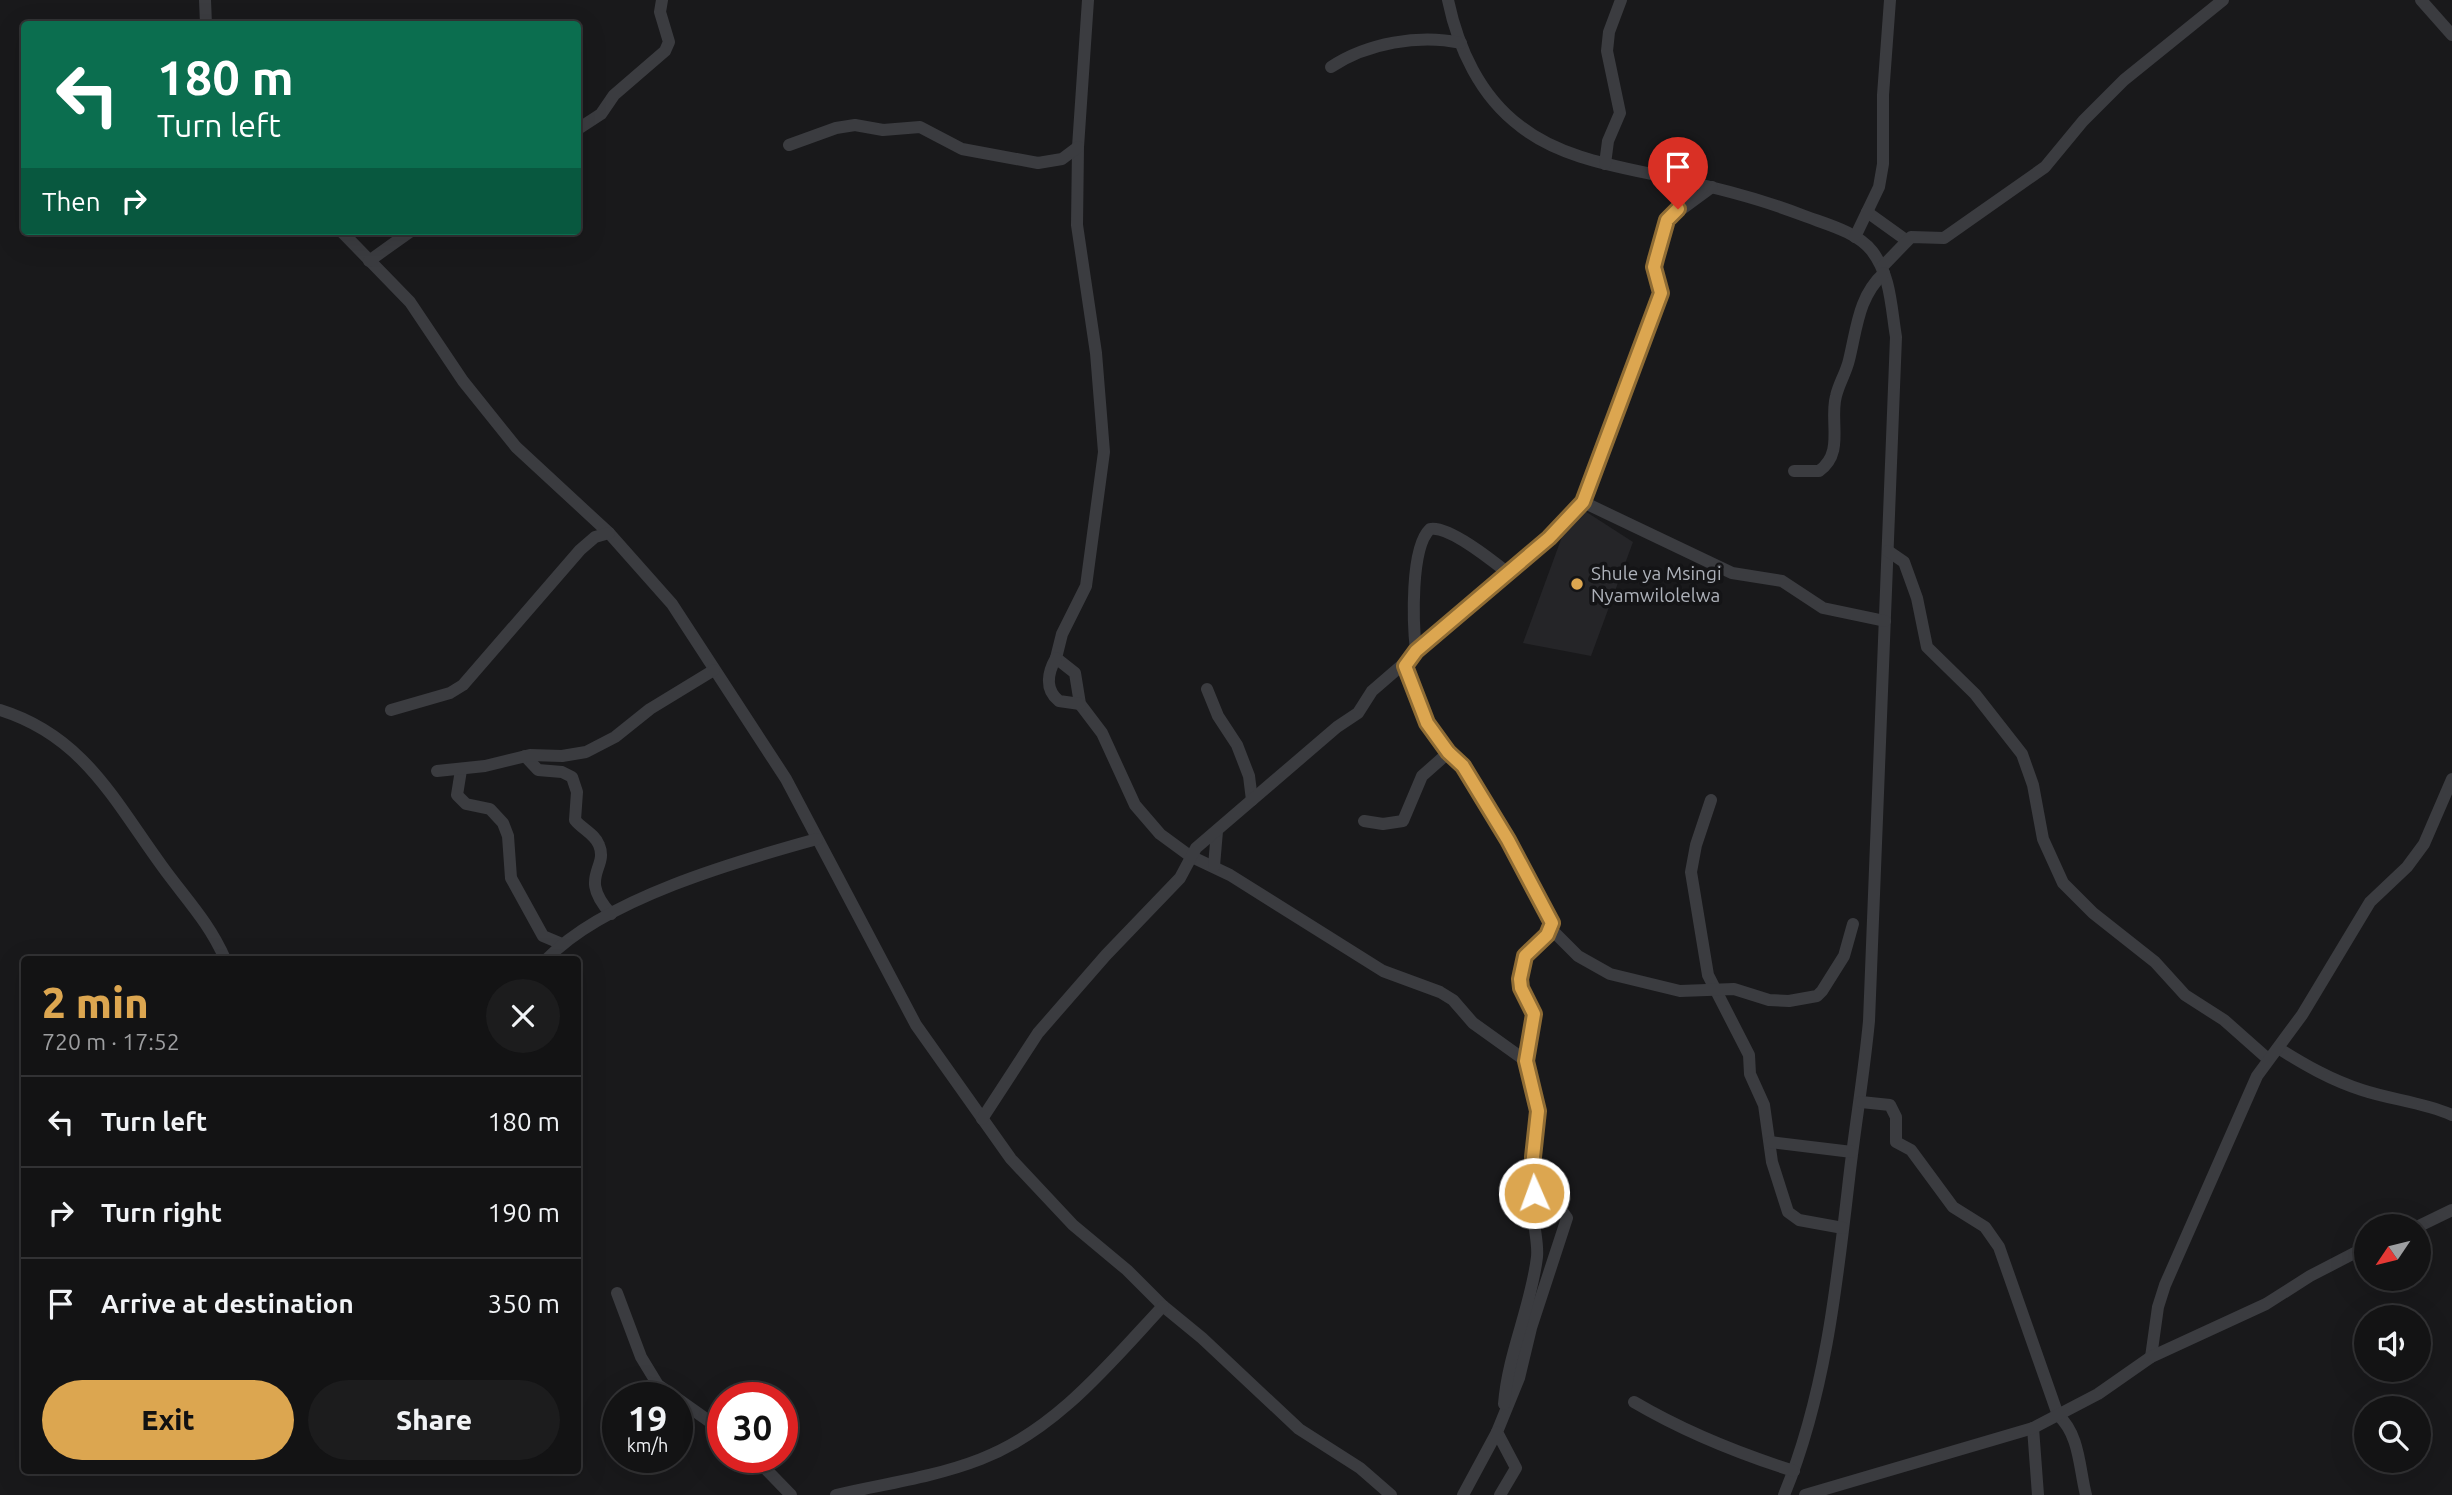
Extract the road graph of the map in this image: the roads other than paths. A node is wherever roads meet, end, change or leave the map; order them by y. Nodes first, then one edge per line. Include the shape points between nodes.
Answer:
1 (205, 0) edge
2 (662, 0) edge
3 (1088, 0) edge
4 (1448, 0) edge
5 (1621, 0) edge
6 (1890, 0) edge
7 (2223, 0) edge
8 (2421, 0) edge
9 (206, 21) edge
10 (2452, 34) edge
11 (1461, 43) junction
12 (1331, 67) dead end
13 (581, 127) edge
14 (789, 145) dead end
15 (1078, 147) junction
16 (1605, 163) junction
17 (1712, 187) junction
18 (1867, 212) junction
19 (345, 235) edge
20 (405, 235) edge
21 (1855, 237) junction
22 (1906, 240) junction
23 (369, 261) junction
24 (1883, 270) junction
25 (1794, 471) dead end
26 (1583, 502) junction
27 (609, 533) junction
28 (1888, 551) junction
29 (1508, 573) junction
30 (1885, 621) junction
31 (1416, 651) junction
32 (1056, 658) junction
33 (1405, 666) junction
34 (714, 670) junction
35 (1207, 689) dead end
36 (1080, 704) junction
37 (0, 710) edge
38 (391, 710) dead end
39 (1448, 752) junction
40 (525, 756) junction
41 (461, 770) junction
42 (437, 771) dead end
43 (2452, 779) edge
44 (1252, 800) junction
45 (1711, 800) dead end
46 (1364, 821) dead end
47 (1217, 831) junction
48 (817, 839) junction
49 (1190, 856) junction
50 (1214, 866) junction
51 (611, 914) junction
52 (1853, 924) dead end
53 (1550, 929) junction
54 (562, 944) junction
55 (224, 956) edge
56 (550, 956) edge
57 (1714, 990) junction
58 (2278, 1048) junction
59 (2268, 1059) junction
60 (1526, 1061) junction
61 (1861, 1102) junction
62 (2452, 1115) edge
63 (982, 1119) junction
64 (1770, 1142) junction
65 (1852, 1152) junction
66 (1540, 1199) junction
67 (2452, 1210) edge
68 (2431, 1220) edge
69 (1843, 1228) junction
70 (2354, 1254) edge
71 (617, 1293) dead end
72 (1163, 1306) junction
73 (2151, 1357) junction
74 (1634, 1402) dead end
75 (1503, 1415) junction
76 (2058, 1415) junction
77 (707, 1420) edge
78 (2034, 1428) junction
79 (1497, 1432) junction
80 (1794, 1472) junction
81 (770, 1473) edge
82 (792, 1495) edge
83 (836, 1495) edge
84 (1391, 1495) edge
85 (1463, 1495) edge
86 (1500, 1495) edge
87 (1784, 1495) edge
88 (1805, 1495) edge
89 (2038, 1495) edge
90 (2086, 1495) edge

1 - 9 street
2 - 13 street via 660,12 670,41 665,51 614,96 601,114
3 - 15 street
4 - 11 street
5 - 16 street via 1607,51 1620,113
6 - 18 street via 1883,164
7 - 22 street via 2124,80 2045,167 1944,238
8 - 10 street
11 - 12 street via 1427,39 1364,49
11 - 16 street via 1488,95 1520,127 1563,150
14 - 15 street via 855,125 883,130 920,127 962,149 1038,163 1062,159
15 - 32 street via 1077,225 1096,353 1104,452 1086,586 1062,634
16 - 17 street
17 - 21 street via 1782,207
17 - 26 street via 1667,220 1654,267 1661,293
18 - 21 street
18 - 22 street
19 - 23 street
20 - 23 street
21 - 24 street via 1870,249
22 - 24 street
23 - 27 street via 420,314 463,381 516,447
24 - 25 street via 1857,316 1849,359 1835,397 1831,458 1819,471
24 - 28 street via 1896,337
26 - 29 street via 1565,524
26 - 30 street via 1732,573 1775,579 1823,608
27 - 34 street via 660,586
27 - 38 street via 594,537 580,550 463,685
28 - 30 street
28 - 59 street via 1904,562 1927,647 1975,694 2022,754 2043,839 2063,883 2155,962 2185,995 2224,1020
29 - 31 street
29 - 31 street via 1454,536 1430,529 1423,538 1414,593
30 - 61 street via 1874,939
31 - 33 street
32 - 36 street via 1075,673
32 - 36 street via 1049,674 1050,690 1059,701
33 - 39 street via 1427,723
33 - 44 street via 1372,691 1353,718
34 - 40 street via 586,752
34 - 48 street via 770,752
35 - 44 street via 1237,745
36 - 49 street via 1102,733 1135,805 1160,834
37 - 55 street via 41,729 93,768 205,919
39 - 46 street via 1422,776 1403,821
39 - 53 street via 1463,766 1508,840 1550,916
40 - 41 street
40 - 51 street via 538,770 572,777 577,792 575,820 601,850 594,880 596,894
41 - 42 street
41 - 54 street via 457,794 466,804 490,809 503,822 508,867 517,889 543,936
43 - 58 street via 2424,844 2370,902
44 - 47 street
45 - 57 street via 1691,872
47 - 49 street
47 - 50 street
48 - 51 street via 747,858
48 - 63 street via 903,1003
49 - 50 street
49 - 63 street via 1180,878 1038,1032
50 - 60 street via 1383,971 1453,1000 1473,1023
51 - 54 street
52 - 57 street via 1844,956 1816,996 1789,1002 1734,989
53 - 57 street via 1578,956 1610,975 1680,990
53 - 60 street via 1533,945 1521,968 1521,988 1534,1014
54 - 56 street
57 - 64 street via 1749,1055
58 - 59 street
58 - 62 street via 2352,1087
59 - 73 street via 2165,1285
60 - 66 street via 1538,1111 1532,1186
61 - 65 street
61 - 76 street via 1890,1104 1896,1117 1896,1142 1911,1150 1953,1207 1985,1227 1999,1247
63 - 72 street via 1011,1159 1064,1216
64 - 65 street
64 - 69 street via 1788,1212 1799,1220
65 - 69 street
66 - 75 street via 1534,1210 1536,1259 1508,1371
66 - 75 street via 1566,1214 1566,1223 1519,1378
67 - 68 street
69 - 80 street via 1821,1363
70 - 73 street via 2255,1309
71 - 77 street via 641,1357 658,1385
72 - 83 street via 1073,1399 1016,1442 950,1469
72 - 84 street via 1298,1429 1360,1468
73 - 76 street
74 - 80 street via 1716,1444
75 - 79 street
76 - 78 street
76 - 90 street via 2073,1434
78 - 88 street
78 - 89 street
79 - 85 street
79 - 86 street via 1516,1468
80 - 87 street
81 - 82 street

